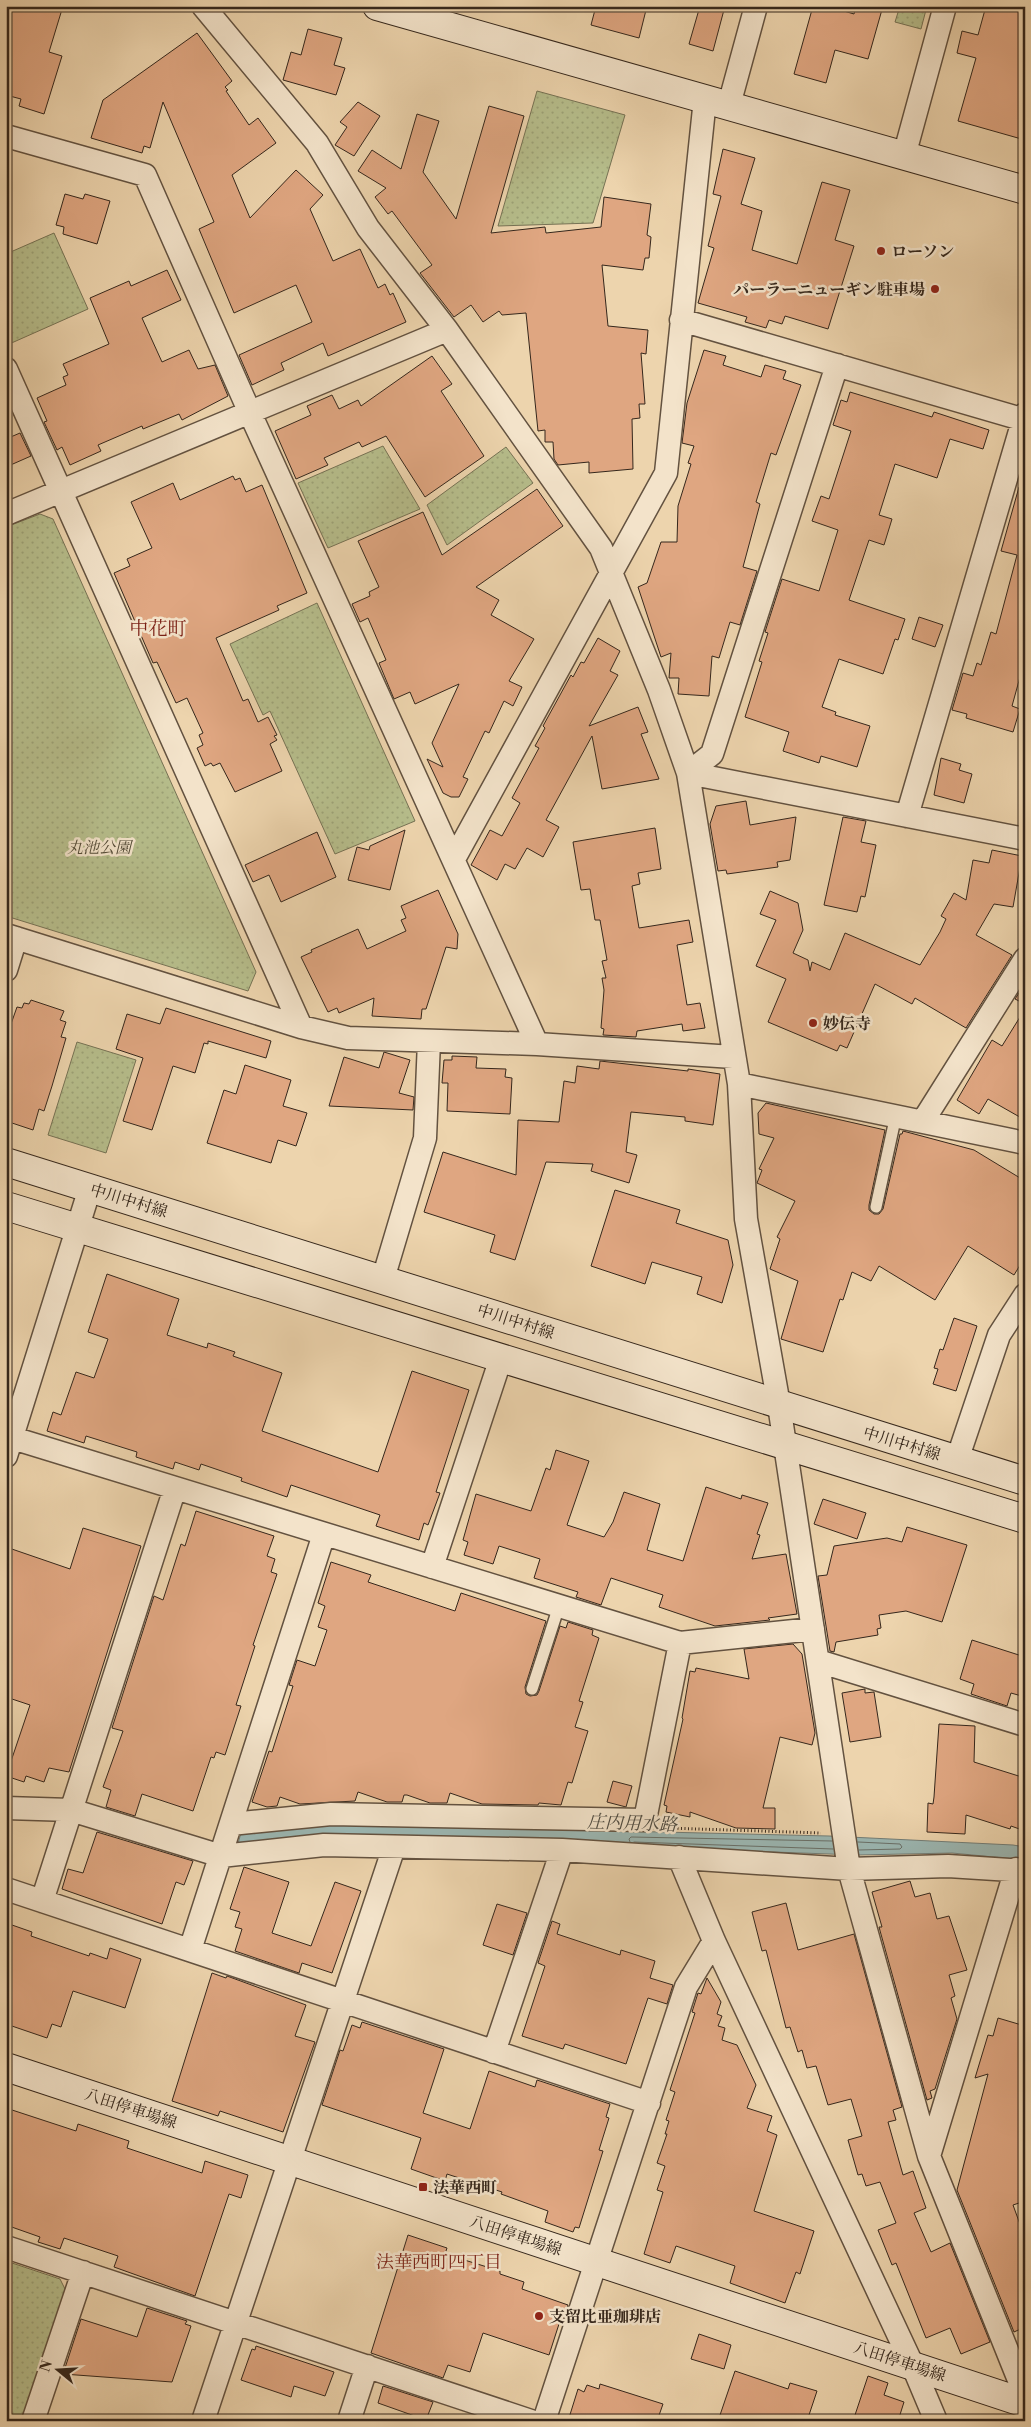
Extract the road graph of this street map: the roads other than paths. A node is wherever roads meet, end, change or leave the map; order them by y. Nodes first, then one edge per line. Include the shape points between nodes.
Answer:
1 (203, 6) edge
2 (377, 6) edge
3 (756, 6) edge
4 (945, 6) edge
5 (717, 102) junction
6 (6, 136) edge
7 (904, 156) junction
8 (1025, 190) edge
9 (681, 320) junction
10 (447, 330) junction
11 (837, 366) junction
12 (6, 369) edge
13 (250, 413) junction
14 (1024, 417) edge
15 (62, 491) junction
16 (6, 514) edge
17 (611, 571) junction
18 (688, 773) junction
19 (907, 816) junction
20 (1025, 839) edge
21 (454, 859) junction
22 (11, 937) edge
23 (1025, 959) edge
24 (6, 970) edge
25 (301, 1027) junction
26 (429, 1041) junction
27 (537, 1044) junction
28 (733, 1057) junction
29 (739, 1084) junction
30 (896, 1116) junction
31 (922, 1121) junction
32 (1025, 1143) edge
33 (6, 1162) edge
34 (90, 1188) junction
35 (6, 1206) edge
36 (876, 1207) dead end
37 (78, 1228) junction
38 (382, 1279) junction
39 (1025, 1295) edge
40 (501, 1358) junction
41 (779, 1405) junction
42 (8, 1443) edge
43 (785, 1445) junction
44 (957, 1460) junction
45 (1025, 1481) edge
46 (175, 1488) junction
47 (1025, 1519) edge
48 (324, 1534) junction
49 (432, 1567) junction
50 (559, 1606) junction
51 (813, 1629) junction
52 (680, 1643) junction
53 (818, 1661) junction
54 (532, 1689) dead end
55 (1025, 1725) edge
56 (6, 1808) edge
57 (71, 1810) junction
58 (230, 1824) junction
59 (394, 1847) junction
60 (562, 1850) junction
61 (220, 1856) junction
62 (678, 1857) junction
63 (848, 1863) junction
64 (1020, 1870) edge
65 (6, 1889) edge
66 (42, 1901) junction
67 (714, 1941) junction
68 (190, 1950) junction
69 (342, 2001) junction
70 (494, 2052) junction
71 (6, 2068) edge
72 (649, 2102) junction
73 (929, 2156) junction
74 (289, 2160) junction
75 (6, 2247) edge
76 (597, 2261) junction
77 (83, 2272) junction
78 (235, 2322) junction
79 (912, 2364) junction
80 (367, 2366) junction
81 (1025, 2396) edge
82 (1025, 2403) edge
83 (33, 2421) edge
84 (203, 2421) edge
85 (349, 2421) edge
86 (531, 2421) edge
87 (544, 2421) edge
88 (936, 2421) edge

1 - 10 street via 317,143 368,228
2 - 5 main road
3 - 5 street
4 - 7 street
5 - 7 main road
5 - 9 street
6 - 13 street via 145,176
7 - 8 main road
9 - 11 street
9 - 17 street via 666,473
10 - 13 street
10 - 17 street via 601,548
11 - 14 street
11 - 18 street via 712,754
12 - 15 street
13 - 15 street
13 - 21 street
14 - 19 street
15 - 16 street
15 - 25 street
17 - 18 street
17 - 21 street
18 - 19 street
18 - 28 street
19 - 20 street
21 - 27 street
22 - 24 street
22 - 25 street
23 - 31 street
25 - 26 street via 348,1038
26 - 27 street
26 - 38 street via 425,1138
27 - 28 street
28 - 29 street
29 - 30 street
29 - 41 street via 746,1219
30 - 31 street
30 - 36 lane
31 - 32 street
33 - 34 main road, 中川中村線
34 - 37 street
34 - 38 main road, 中川中村線
35 - 37 main road
37 - 40 main road
37 - 42 street
38 - 41 main road, 中川中村線
39 - 44 street via 999,1336
40 - 43 main road
40 - 49 street
41 - 43 street
41 - 44 main road, 中川中村線
42 - 46 street
43 - 47 main road
43 - 51 street
44 - 45 main road, 中川中村線
46 - 48 street
46 - 57 street
48 - 49 street
48 - 58 street
49 - 50 street
50 - 52 street
50 - 54 lane
51 - 52 street
51 - 53 street
52 - 58 street via 645,1820 331,1814
53 - 55 street
53 - 63 street
56 - 57 street
57 - 61 street
57 - 66 street
58 - 61 street
59 - 60 street
59 - 61 street via 324,1845
59 - 69 street
60 - 62 street
60 - 70 street
61 - 68 street
62 - 63 street
62 - 67 street
63 - 64 street
63 - 73 street
64 - 73 street
65 - 66 street
66 - 68 street
67 - 72 street via 686,1987
67 - 79 street
68 - 69 street
69 - 70 street
69 - 74 street
70 - 72 street
71 - 74 main road, 八田停車場線
72 - 76 street
73 - 81 street
74 - 76 main road, 八田停車場線
74 - 78 street
75 - 77 street
76 - 79 main road, 八田停車場線
76 - 87 street
77 - 78 street
77 - 83 street
78 - 80 street
78 - 84 street
79 - 82 main road, 八田停車場線
79 - 88 street
80 - 85 street
80 - 86 street

